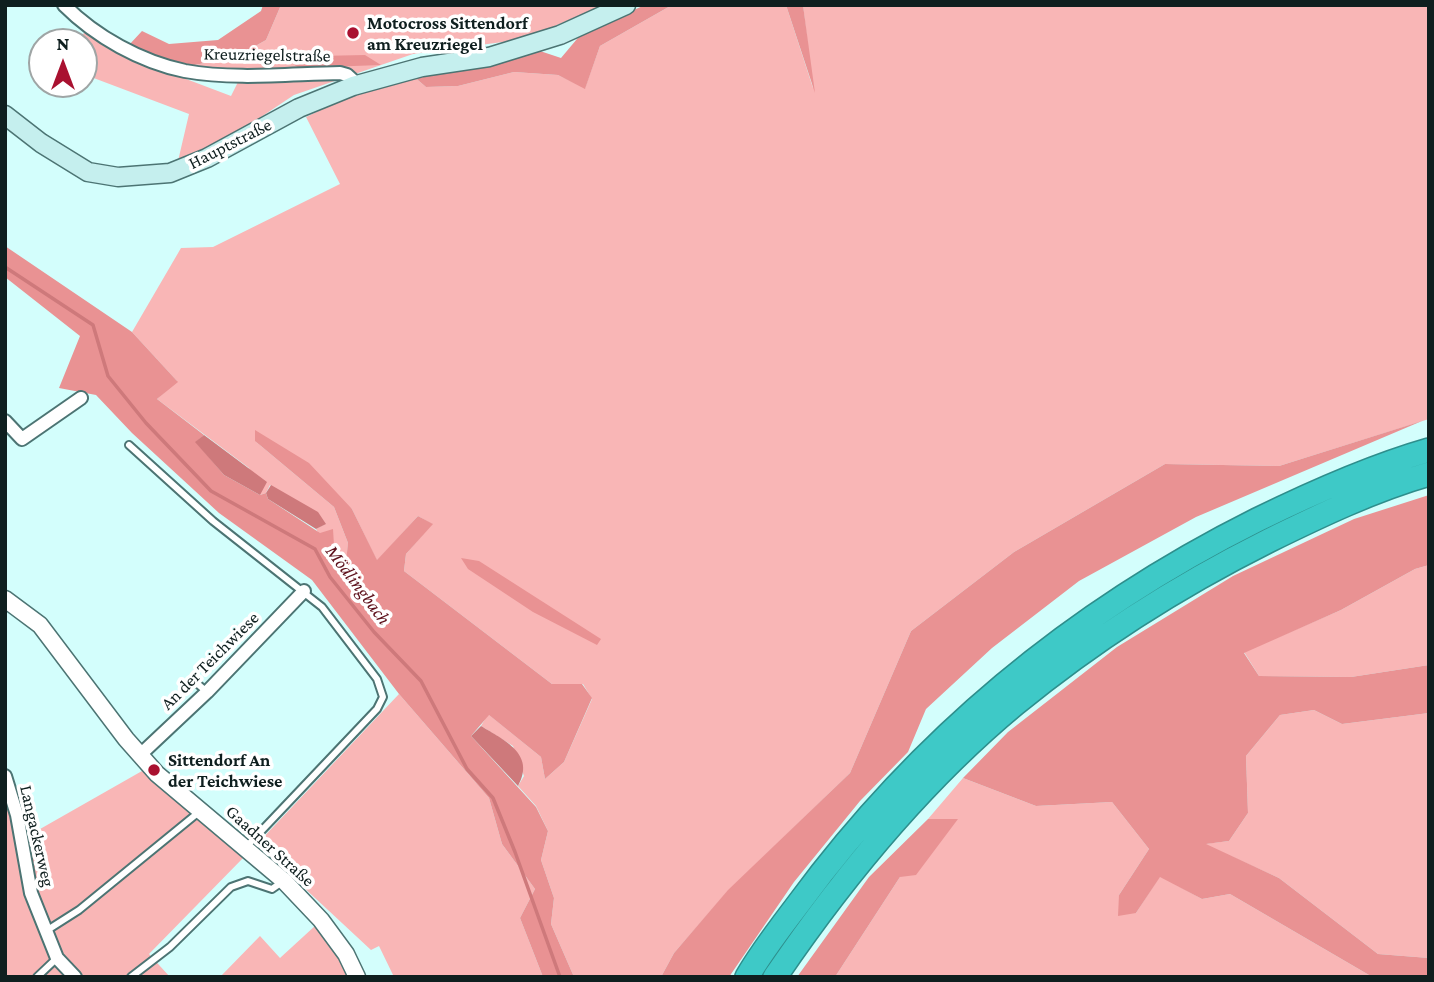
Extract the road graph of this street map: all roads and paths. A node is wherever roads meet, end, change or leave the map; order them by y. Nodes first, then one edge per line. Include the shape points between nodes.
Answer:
1 (64, 5) edge
2 (626, 5) edge
3 (358, 85) junction
4 (5, 115) edge
5 (81, 398) dead end
6 (5, 421) edge
7 (129, 445) dead end
8 (1429, 450) edge
9 (1429, 474) edge
10 (304, 591) junction
11 (5, 599) edge
12 (193, 680) dead end
13 (207, 692) junction
14 (140, 754) junction
15 (5, 776) edge
16 (201, 811) junction
17 (246, 848) junction
18 (284, 881) junction
19 (46, 931) junction
20 (57, 958) junction
21 (37, 977) edge
22 (75, 977) edge
23 (131, 977) edge
24 (358, 977) edge
25 (747, 977) edge
26 (775, 977) edge

1 - 3 street, Kreuzriegelstraße via 83,24 114,43 162,65 248,75 340,74
2 - 3 main road, Hauptstraße via 560,34 489,57 422,67
3 - 4 main road, Hauptstraße via 299,108 207,158 154,175 118,177 88,172
5 - 6 street via 22,439
7 - 10 lane via 213,521
8 - 25 highway via 1312,492 1194,552 1093,615 1000,687 915,766 834,856
9 - 26 highway via 1320,515 1205,573 1104,636 1025,697 929,785 850,874
10 - 13 street, An der Teichwiese
10 - 17 lane via 322,607 377,680 383,696 377,709
11 - 14 street, Gaadner Straße via 40,625
12 - 13 lane
13 - 14 street, An der Teichwiese
14 - 16 street, Gaadner Straße
15 - 19 street, Langackerweg via 31,894
16 - 17 street, Gaadner Straße
16 - 19 lane via 79,910
17 - 18 street, Gaadner Straße
18 - 23 lane via 272,890 248,881 231,887 170,947
18 - 24 street, Gaadner Straße via 321,920
19 - 20 street, Langackerweg
20 - 21 lane
20 - 22 street, Langackerweg

